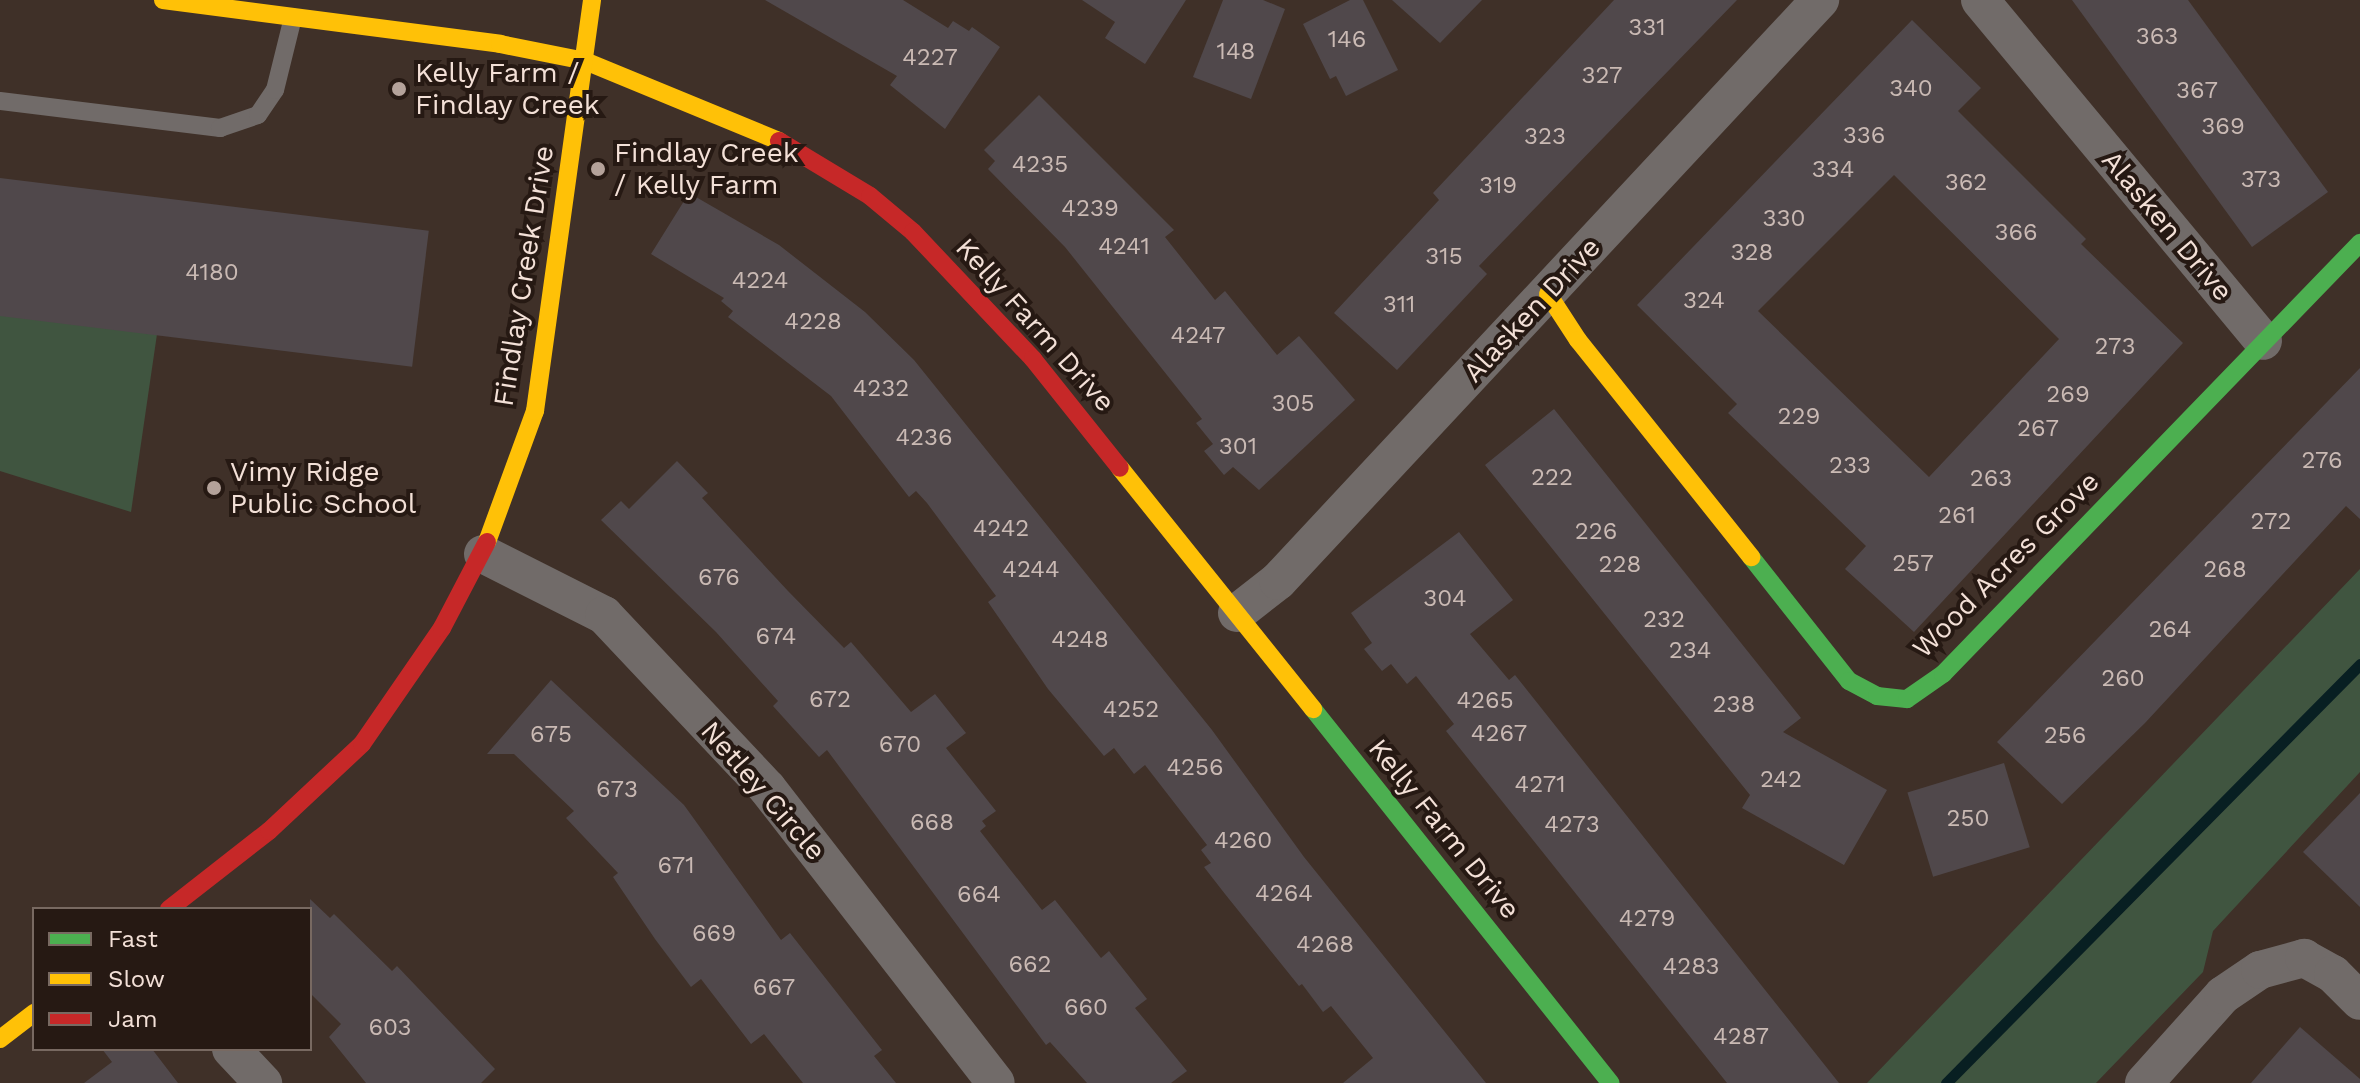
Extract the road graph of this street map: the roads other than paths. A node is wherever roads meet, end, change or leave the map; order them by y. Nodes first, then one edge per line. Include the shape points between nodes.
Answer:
1 (163, 0) edge
2 (592, 0) edge
3 (1820, 0) edge
4 (1980, 0) edge
5 (293, 17) junction
6 (585, 61) junction
7 (0, 101) edge
8 (2360, 243) edge
9 (1548, 294) junction
10 (2263, 341) junction
11 (483, 554) junction
12 (1237, 613) junction
13 (172, 907) edge
14 (2360, 1001) edge
15 (32, 1015) edge
16 (0, 1039) edge
17 (233, 1051) edge
18 (263, 1083) edge
19 (996, 1083) edge
20 (1611, 1083) edge
21 (2144, 1083) edge

1 - 5 street, Kelly Farm Drive
2 - 6 street, Findlay Creek Drive
3 - 9 street, Alasken Drive
4 - 10 street, Alasken Drive
5 - 6 street, Kelly Farm Drive
5 - 7 lane via 275,90 258,115 220,128
6 - 11 street, Findlay Creek Drive via 535,411
6 - 12 street, Kelly Farm Drive via 782,142 894,214 1033,359
8 - 10 street, Wood Acres Grove
9 - 10 street, Wood Acres Grove via 1578,340 1849,681 1877,696 1907,699 1943,674
9 - 12 street, Alasken Drive via 1278,581
11 - 13 street, Findlay Creek Drive via 442,628 362,744 269,831
11 - 19 street, Netley Circle via 604,615 767,788
12 - 20 street, Kelly Farm Drive
14 - 21 street via 2333,974 2304,958 2260,970 2223,995
15 - 16 street
17 - 18 street

